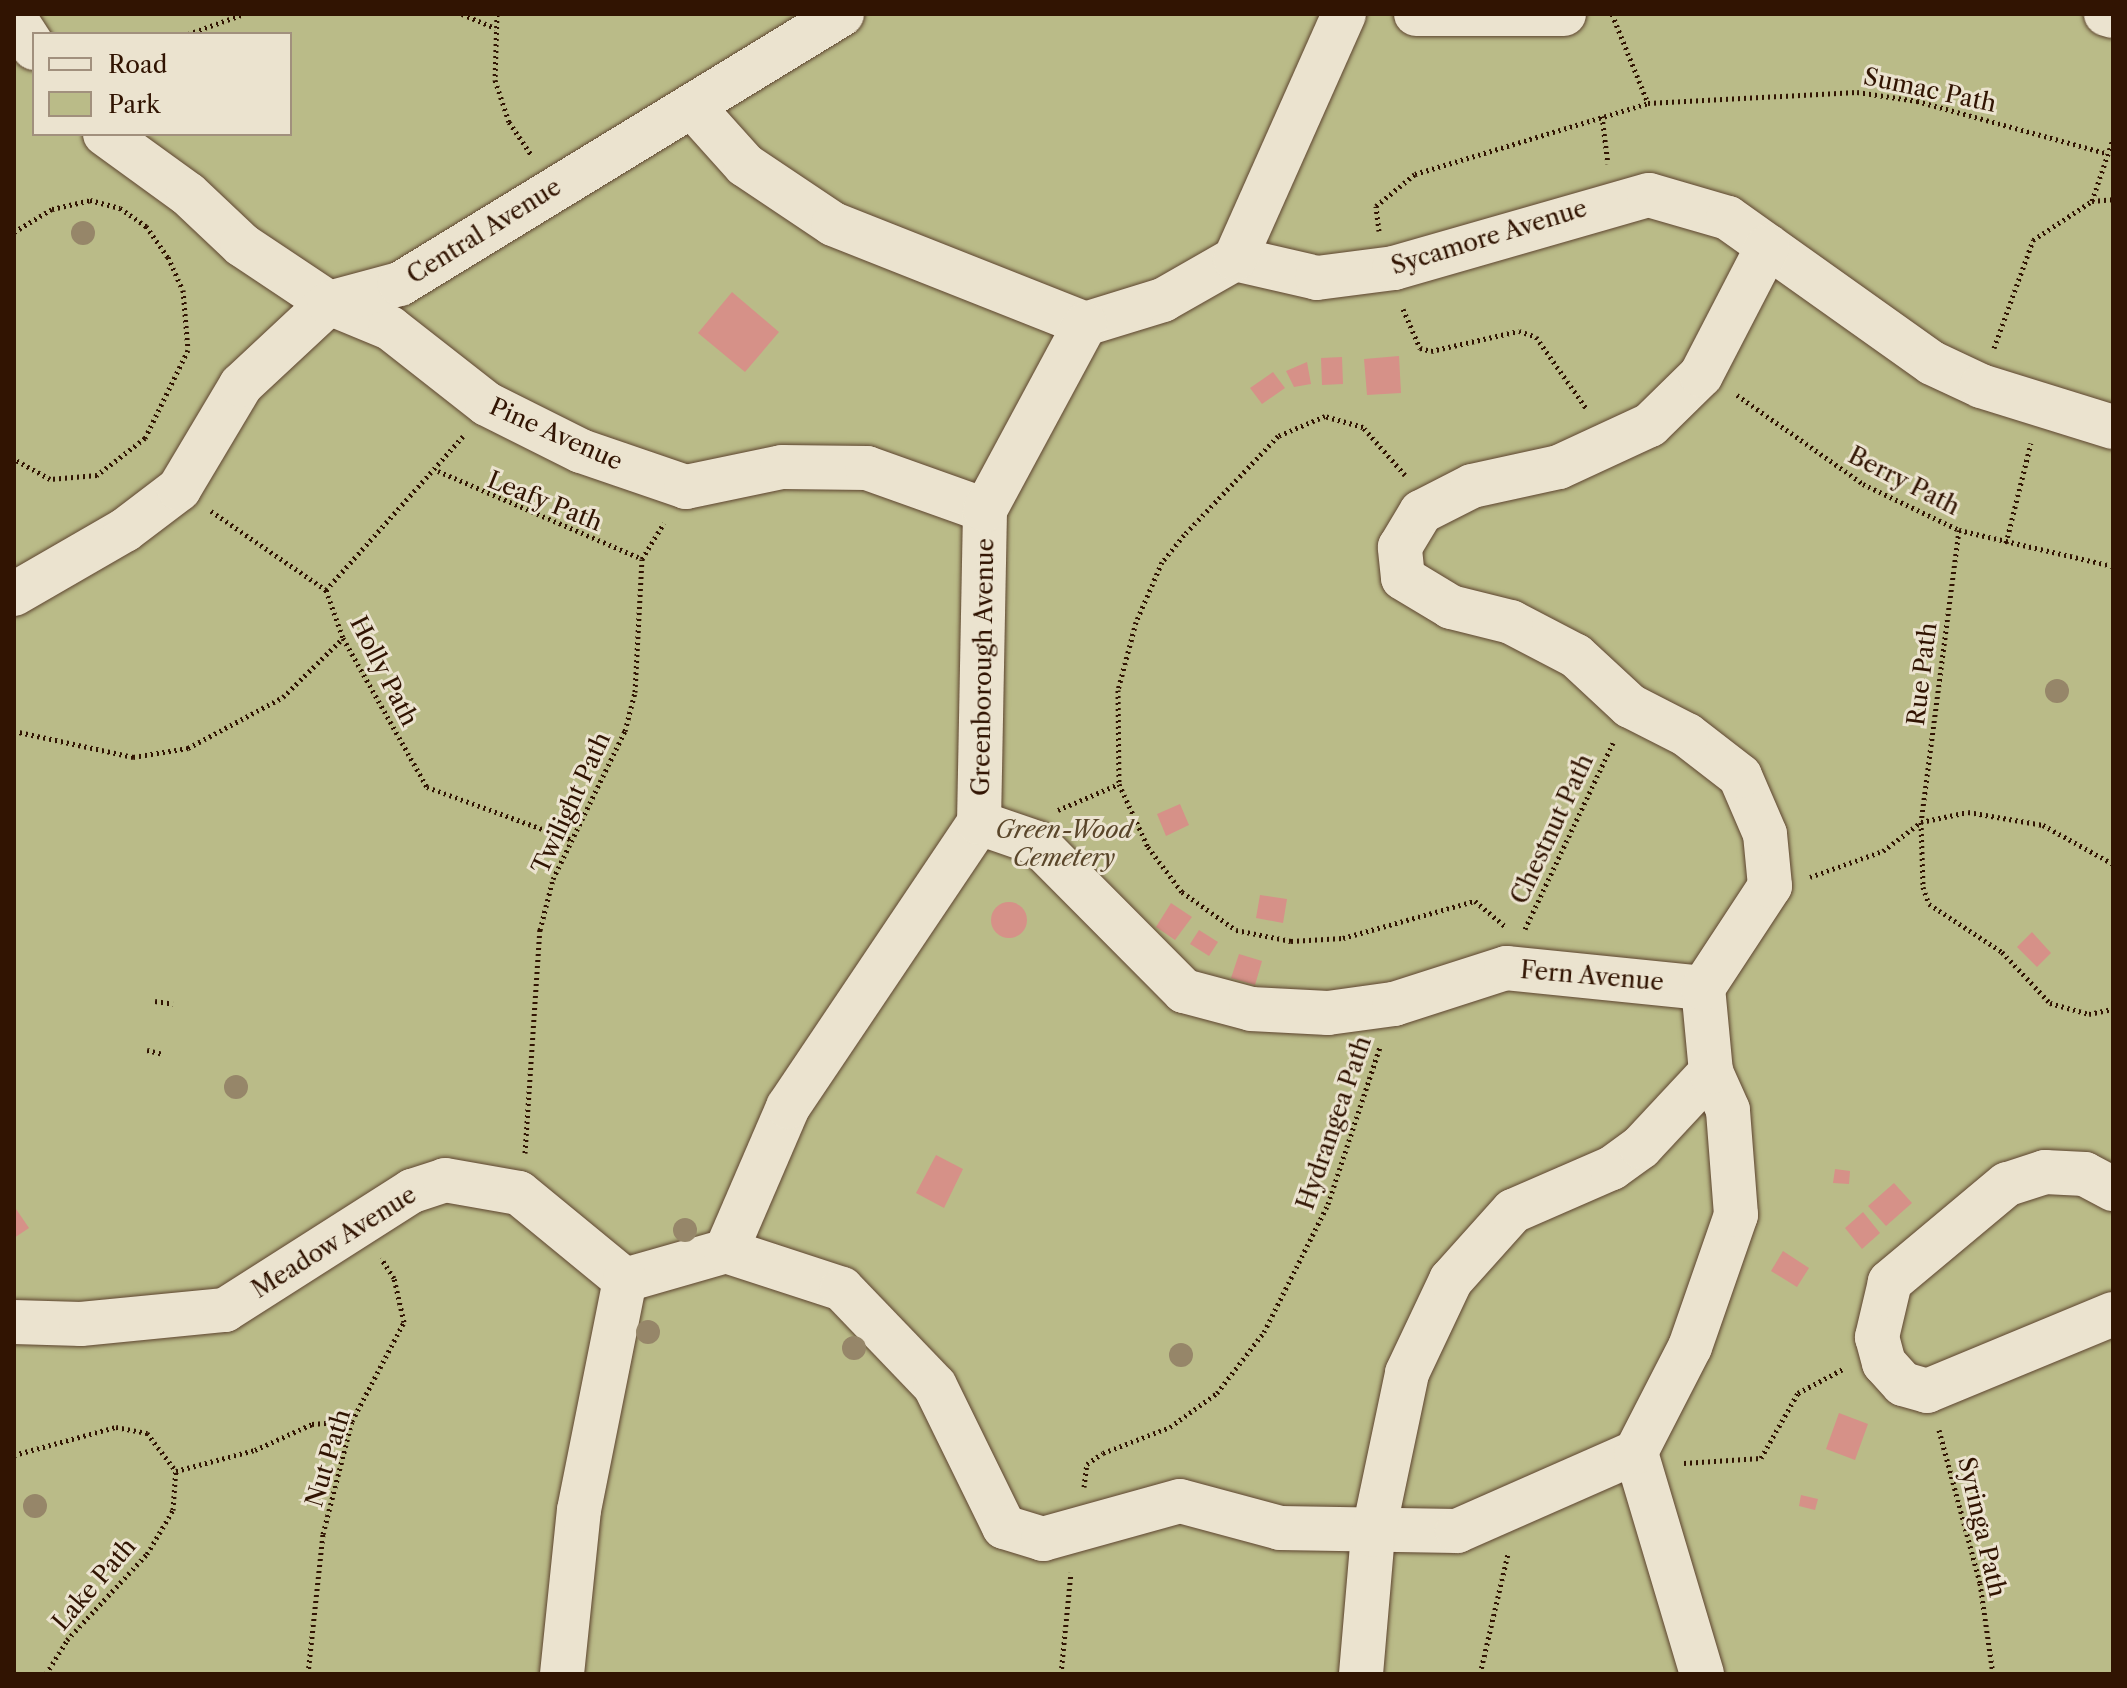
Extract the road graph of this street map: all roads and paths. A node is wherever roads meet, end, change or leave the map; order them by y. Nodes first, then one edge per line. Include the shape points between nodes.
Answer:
1 (244, 14) edge
2 (462, 14) edge
3 (497, 14) edge
4 (842, 14) edge
5 (1344, 14) edge
6 (1416, 14) edge
7 (1564, 14) edge
8 (1612, 14) edge
9 (2106, 14) edge
10 (2113, 16) edge
11 (14, 17) edge
12 (495, 28) junction
13 (194, 32) edge
14 (32, 45) edge
15 (1648, 103) junction
16 (692, 106) junction
17 (1602, 116) junction
18 (108, 136) edge
19 (2113, 139) edge
20 (2106, 153) junction
21 (553, 187) junction
22 (2113, 199) edge
23 (1612, 201) junction
24 (2092, 201) junction
25 (14, 232) edge
26 (1768, 246) junction
27 (1235, 259) junction
28 (1394, 268) junction
29 (329, 303) junction
30 (1085, 324) junction
31 (1701, 375) junction
32 (1981, 386) junction
33 (487, 404) junction
34 (2040, 407) junction
35 (2113, 427) edge
36 (1604, 446) junction
37 (14, 459) edge
38 (438, 471) junction
39 (686, 487) junction
40 (179, 489) junction
41 (985, 510) junction
42 (1411, 529) junction
43 (1959, 530) junction
44 (2006, 543) junction
45 (642, 559) junction
46 (2113, 566) edge
47 (326, 590) junction
48 (14, 594) edge
49 (343, 638) junction
50 (1630, 706) junction
51 (14, 731) edge
52 (1921, 822) junction
53 (979, 823) junction
54 (570, 839) junction
55 (2113, 864) edge
56 (1770, 886) junction
57 (1703, 988) junction
58 (155, 1001) dead end
59 (173, 1004) dead end
60 (1394, 1004) junction
61 (2113, 1009) edge
62 (147, 1050) dead end
63 (163, 1054) dead end
64 (1711, 1072) junction
65 (2113, 1189) edge
66 (519, 1193) junction
67 (359, 1225) junction
68 (726, 1251) junction
69 (625, 1280) junction
70 (2113, 1314) edge
71 (14, 1322) edge
72 (1882, 1356) junction
73 (1927, 1391) junction
74 (352, 1421) junction
75 (1636, 1452) junction
76 (14, 1455) edge
77 (176, 1471) junction
78 (1519, 1506) junction
79 (1077, 1530) junction
80 (1373, 1535) junction
81 (46, 1674) edge
82 (308, 1674) edge
83 (562, 1674) edge
84 (1061, 1674) edge
85 (1361, 1674) edge
86 (1480, 1674) edge
87 (1702, 1674) edge
88 (1993, 1674) edge

1 - 13 path
2 - 12 path
3 - 12 path
4 - 16 lane, Central Avenue
5 - 27 lane
6 - 7 lane
8 - 15 path
9 - 10 lane
11 - 14 lane
12 - 21 path via 495,80 509,122
15 - 17 path, Sumac Path
15 - 20 path, Sumac Path via 1857,92
16 - 21 lane, Central Avenue
16 - 30 lane via 745,165 833,224
17 - 23 path
17 - 28 path, Sumac Path via 1546,128 1390,188 1376,206
18 - 29 lane, Pine Avenue via 188,194 242,245
19 - 20 path
20 - 24 path
21 - 29 lane, Central Avenue via 400,284
22 - 24 path
23 - 26 lane, Sycamore Avenue via 1649,195 1681,202 1728,218
23 - 28 lane, Sycamore Avenue
24 - 32 path via 2033,240
25 - 37 path via 52,209 90,200 120,208 146,226 168,257 183,290 188,350 145,438 97,475 50,479
26 - 31 lane
26 - 32 lane, Sycamore Avenue via 1932,363
27 - 28 lane, Sycamore Avenue via 1317,278
27 - 30 lane via 1163,300
28 - 36 path via 1420,348 1519,331 1536,337 1567,373
29 - 33 lane, Pine Avenue via 390,328
29 - 40 lane, Central Avenue via 241,385
30 - 41 lane, Greenborough Avenue
31 - 36 lane via 1650,425
31 - 43 path, Berry Path via 1772,415 1863,484
32 - 34 lane, Sycamore Avenue
33 - 38 path
33 - 39 lane, Pine Avenue via 581,451
34 - 35 lane, Sycamore Avenue
34 - 44 path
36 - 42 lane via 1559,467 1472,486
38 - 45 path, Leafy Path
38 - 47 path
39 - 41 lane via 782,467 867,468
39 - 45 path, Twilight Path
40 - 47 path
40 - 48 lane, Central Avenue
41 - 53 lane, Greenborough Avenue
42 - 50 lane via 1403,578 1451,607 1511,622 1576,656
42 - 50 path, Chestnut Path via 1384,446 1346,418 1325,416 1278,436 1162,562 1118,690 1119,784 1148,847 1182,892 1236,930 1291,941 1343,938 1475,901 1520,938
43 - 44 path, Berry Path
43 - 52 path, Rue Path
44 - 46 path, Berry Path
45 - 54 path, Twilight Path via 635,692 625,731
47 - 49 path, Holly Path
49 - 51 path via 283,697 188,748 133,757
49 - 54 path, Holly Path via 427,787
50 - 56 lane via 1687,735 1740,776 1765,834
52 - 55 path via 1968,812 2018,818 2065,834
52 - 56 path via 1883,851
52 - 61 path, Rue Path via 1929,904 2002,952 2050,1003 2089,1014
53 - 60 lane, Fern Avenue via 1037,843 1184,991 1251,1009 1328,1013
53 - 68 lane, Greenborough Avenue via 788,1107
54 - 66 path, Twilight Path via 540,930 535,1073
56 - 57 lane
57 - 60 lane, Fern Avenue via 1506,968
57 - 64 lane
58 - 59 path
60 - 79 path, Hydrangea Path via 1328,1204 1264,1332 1196,1411 1087,1464
62 - 63 path
64 - 75 lane via 1728,1110 1736,1215 1690,1347
64 - 80 lane via 1641,1147 1612,1168 1513,1211 1476,1244 1407,1373
65 - 72 lane via 2072,1174 2007,1184 1890,1282 1877,1337
66 - 67 lane, Meadow Avenue via 445,1180 412,1191
66 - 69 lane, Meadow Avenue
67 - 71 lane, Meadow Avenue via 225,1310 81,1324
67 - 74 path, Nut Path via 394,1278 404,1322
68 - 69 lane
68 - 79 lane via 842,1289 935,1386 1004,1527 1043,1539
69 - 83 lane via 579,1510
70 - 73 lane
72 - 73 lane via 1903,1384
72 - 75 path via 1798,1393 1761,1458 1697,1466
73 - 88 path, Syringa Path via 1975,1558
74 - 77 path via 312,1424 255,1450
74 - 82 path, Nut Path via 323,1534
75 - 78 lane
75 - 87 lane
76 - 77 path via 116,1427 147,1433
77 - 81 path, Lake Path via 173,1510 147,1554 67,1640
78 - 80 lane via 1457,1531
78 - 86 path
79 - 80 lane via 1180,1501 1280,1528
79 - 84 path
80 - 85 lane

